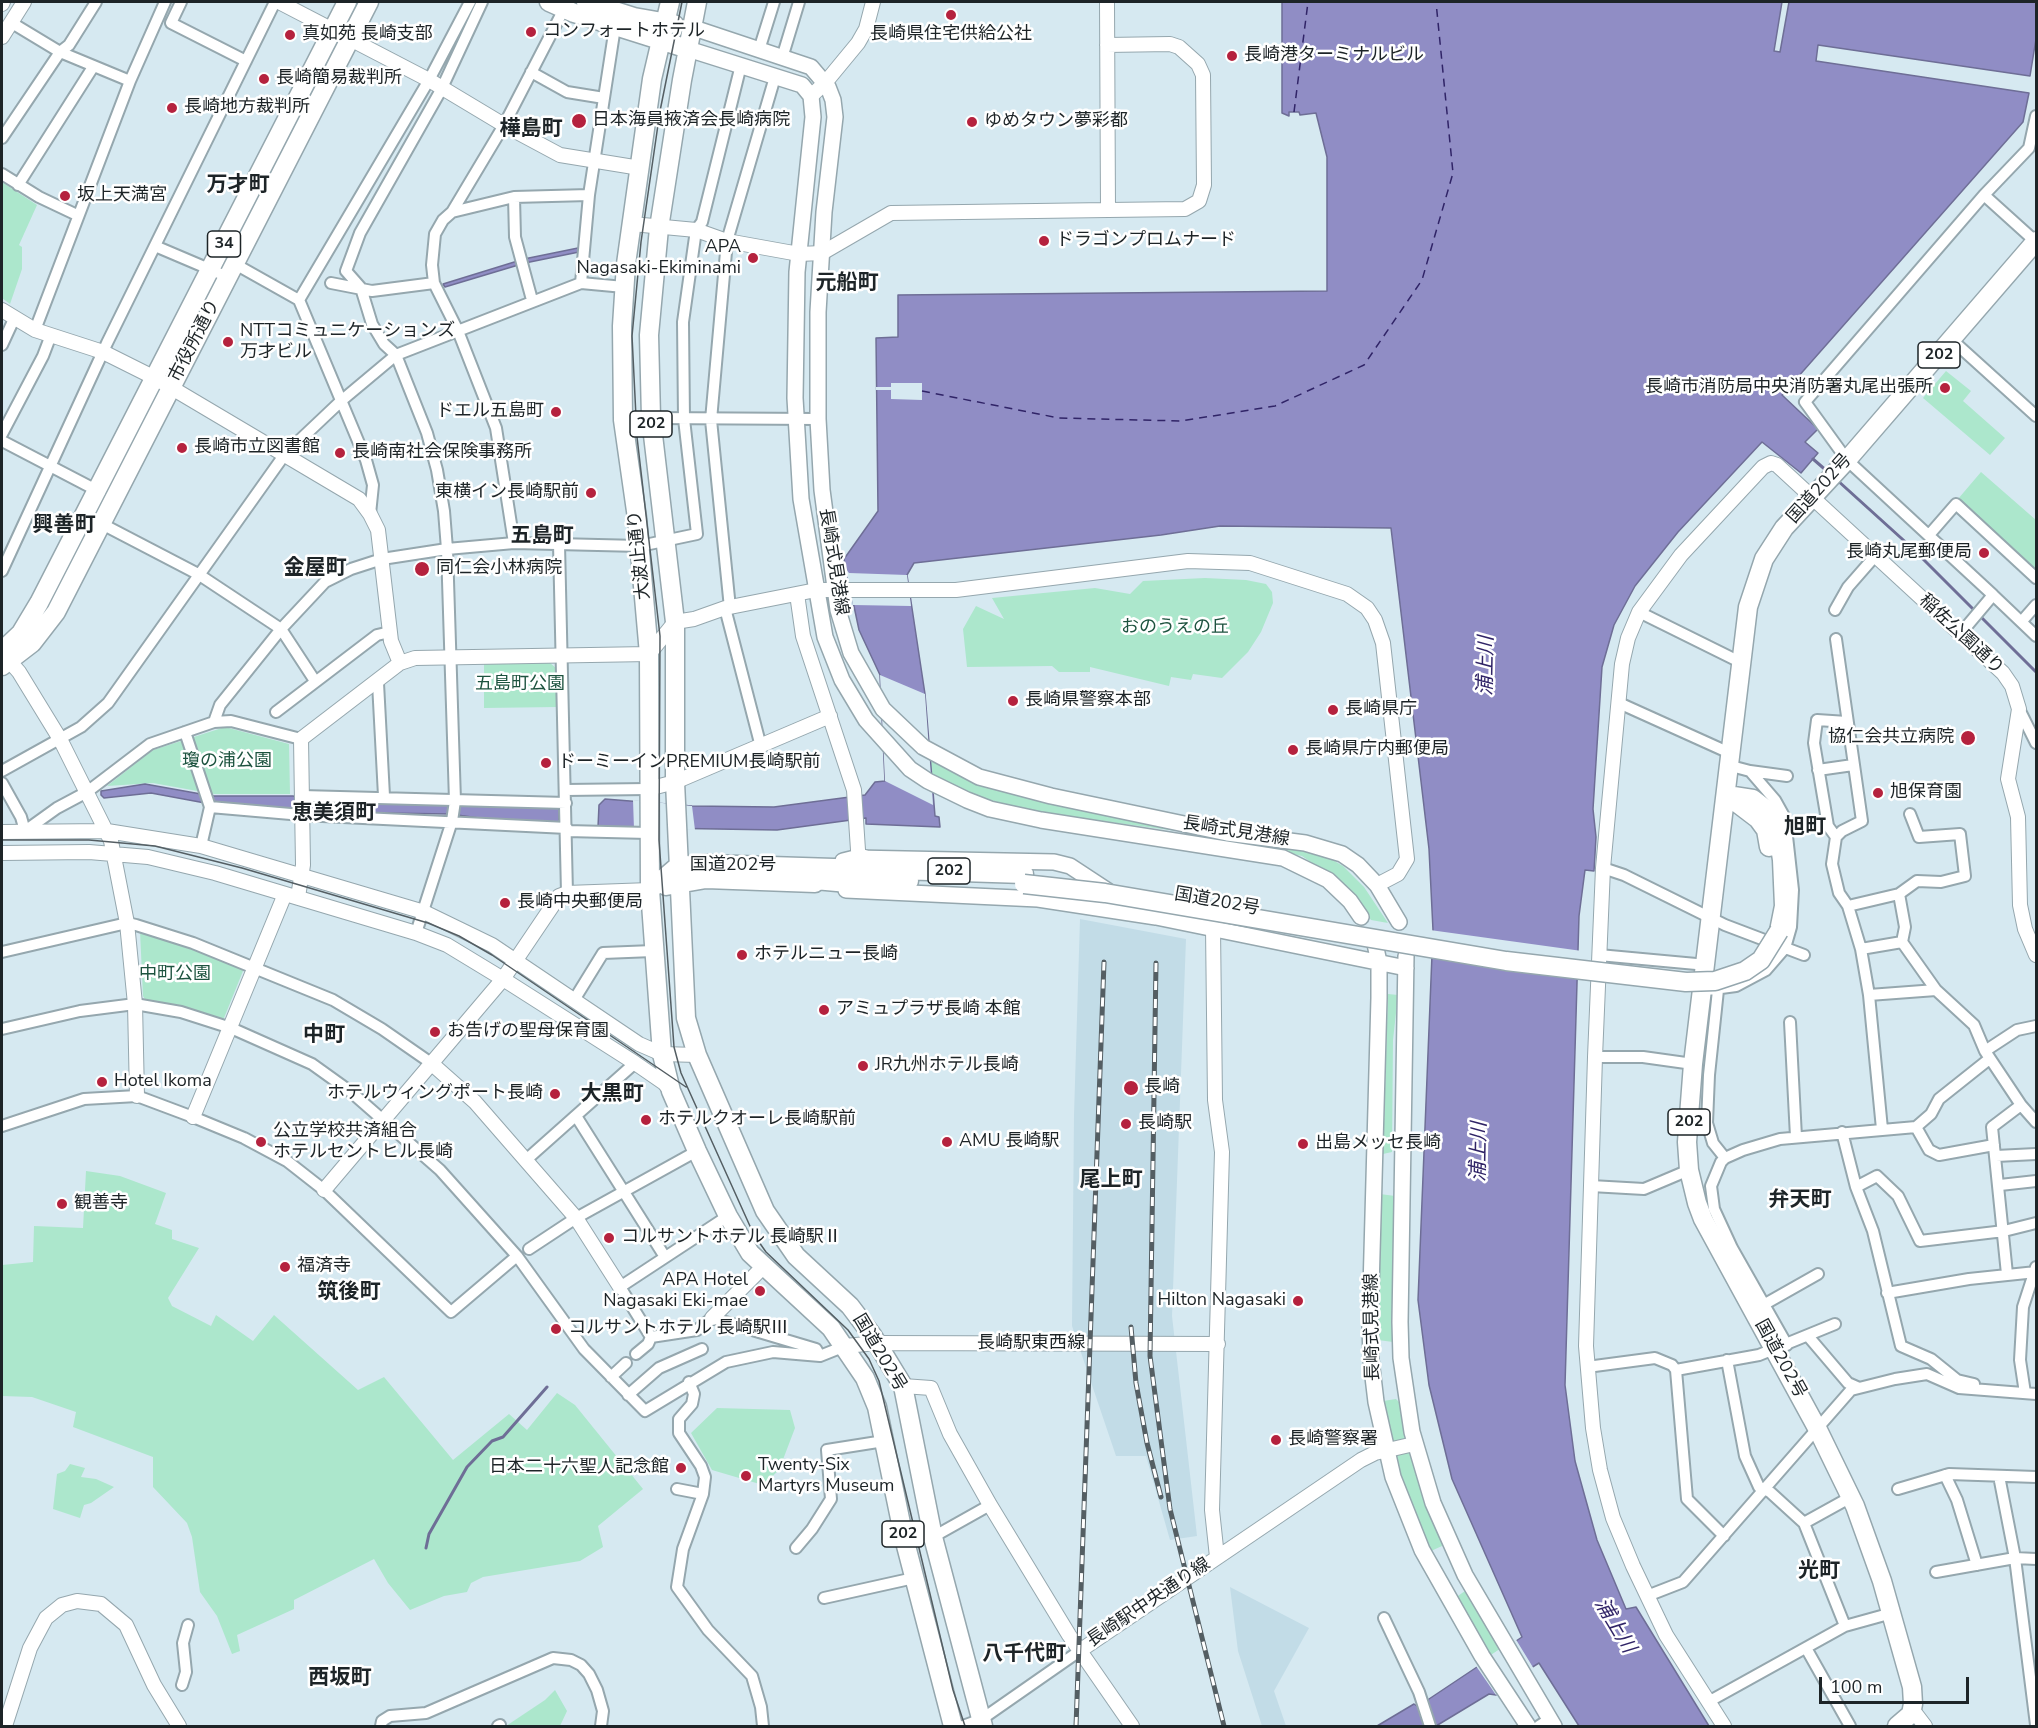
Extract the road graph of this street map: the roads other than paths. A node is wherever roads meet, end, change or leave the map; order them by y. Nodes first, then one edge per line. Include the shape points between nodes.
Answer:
1 (24, 2) edge
2 (96, 2) edge
3 (165, 2) edge
4 (181, 2) edge
5 (277, 2) edge
6 (347, 2) edge
7 (369, 2) edge
8 (470, 2) edge
9 (482, 2) edge
10 (586, 2) edge
11 (670, 2) edge
12 (697, 2) edge
13 (774, 2) edge
14 (799, 2) edge
15 (873, 2) edge
16 (1107, 2) edge
17 (557, 5) edge
18 (12, 23) junction
19 (615, 27) junction
20 (691, 27) junction
21 (331, 30) junction
22 (662, 31) junction
23 (2, 37) edge
24 (350, 39) junction
25 (1107, 45) junction
26 (688, 49) junction
27 (759, 50) junction
28 (60, 52) junction
29 (782, 58) junction
30 (246, 61) junction
31 (741, 65) junction
32 (93, 67) junction
33 (531, 72) junction
34 (776, 76) junction
35 (429, 80) junction
36 (130, 81) junction
37 (825, 83) junction
38 (441, 90) junction
39 (812, 96) junction
40 (604, 98) junction
41 (2037, 116) edge
42 (504, 125) junction
43 (2, 138) edge
44 (2033, 151) edge
45 (594, 162) junction
46 (640, 168) junction
47 (2, 174) edge
48 (18, 185) junction
49 (589, 195) junction
50 (1983, 195) junction
51 (514, 197) junction
52 (1108, 210) junction
53 (452, 212) junction
54 (77, 215) junction
55 (632, 224) junction
56 (659, 228) junction
57 (696, 230) junction
58 (727, 241) junction
59 (2036, 241) edge
60 (155, 246) junction
61 (822, 253) junction
62 (799, 254) junction
63 (225, 270) junction
64 (332, 283) dead end
65 (434, 283) junction
66 (581, 283) junction
67 (624, 287) junction
68 (362, 288) junction
69 (299, 300) junction
70 (532, 300) junction
71 (2, 310) edge
72 (14, 319) junction
73 (34, 330) junction
74 (458, 331) junction
75 (51, 335) junction
76 (1952, 340) junction
77 (2, 345) edge
78 (103, 352) junction
79 (396, 355) junction
80 (154, 378) junction
81 (172, 387) junction
82 (341, 401) junction
83 (2037, 416) edge
84 (796, 417) junction
85 (651, 418) junction
86 (818, 418) junction
87 (684, 419) junction
88 (711, 420) junction
89 (2, 434) edge
90 (2, 441) edge
91 (285, 454) junction
92 (1844, 464) junction
93 (51, 468) junction
94 (1817, 493) junction
95 (106, 495) junction
96 (370, 514) junction
97 (102, 524) junction
98 (1929, 535) junction
99 (666, 539) junction
100 (514, 543) junction
101 (559, 544) junction
102 (640, 546) junction
103 (447, 549) junction
104 (1876, 555) junction
105 (382, 559) junction
106 (2, 571) edge
107 (198, 574) junction
108 (2037, 578) edge
109 (842, 589) junction
110 (816, 590) junction
111 (797, 594) junction
112 (1990, 599) junction
113 (2037, 605) edge
114 (727, 608) junction
115 (1835, 610) dead end
116 (1639, 612) junction
117 (2022, 621) junction
118 (675, 622) junction
119 (281, 629) junction
120 (390, 632) junction
121 (1960, 633) junction
122 (2037, 636) edge
123 (1836, 639) dead end
124 (649, 654) junction
125 (562, 655) junction
126 (450, 657) junction
127 (4, 658) edge
128 (400, 663) junction
129 (1742, 663) junction
130 (315, 681) junction
131 (378, 683) junction
132 (1619, 704) junction
133 (2019, 709) junction
134 (276, 712) dead end
135 (830, 716) junction
136 (214, 722) junction
137 (1847, 723) junction
138 (185, 732) junction
139 (60, 739) junction
140 (301, 739) junction
141 (760, 743) junction
142 (2037, 743) edge
143 (1731, 760) junction
144 (1853, 765) junction
145 (1818, 770) junction
146 (2, 771) edge
147 (1750, 771) junction
148 (1787, 776) dead end
149 (2, 783) edge
150 (565, 790) junction
151 (675, 791) junction
152 (87, 792) junction
153 (648, 793) junction
154 (1727, 795) junction
155 (302, 796) junction
156 (384, 796) junction
157 (455, 801) junction
158 (566, 803) junction
159 (210, 807) junction
160 (302, 814) junction
161 (1910, 814) dead end
162 (453, 821) junction
163 (11, 830) edge
164 (567, 830) junction
165 (107, 831) junction
166 (648, 832) junction
167 (1836, 837) junction
168 (201, 846) junction
169 (2, 853) edge
170 (113, 854) junction
171 (1001, 862) junction
172 (1060, 863) junction
173 (858, 864) junction
174 (1603, 868) junction
175 (678, 875) junction
176 (302, 877) junction
177 (1024, 879) junction
178 (815, 883) junction
179 (1377, 885) junction
180 (885, 886) junction
181 (650, 890) junction
182 (567, 892) junction
183 (1899, 894) junction
184 (291, 895) junction
185 (1038, 898) junction
186 (1059, 902) junction
187 (1848, 906) junction
188 (424, 912) junction
189 (1156, 917) junction
190 (1361, 917) dead end
191 (1713, 917) junction
192 (1400, 922) dead end
193 (127, 923) junction
194 (1213, 928) junction
195 (417, 933) junction
196 (1902, 942) junction
197 (1374, 944) dead end
198 (1785, 948) junction
199 (1861, 949) junction
200 (653, 951) junction
201 (2, 952) edge
202 (1599, 955) junction
203 (1804, 955) dead end
204 (2037, 955) edge
205 (516, 960) junction
206 (1379, 963) junction
207 (1707, 965) junction
208 (254, 968) junction
209 (1598, 978) junction
210 (503, 979) junction
211 (1936, 990) junction
212 (1711, 991) junction
213 (1869, 995) junction
214 (574, 1000) junction
215 (135, 1004) junction
216 (1790, 1022) dead end
217 (2037, 1026) edge
218 (231, 1028) junction
219 (2, 1029) edge
220 (660, 1033) junction
221 (639, 1044) junction
222 (662, 1054) junction
223 (697, 1055) junction
224 (1987, 1055) junction
225 (1595, 1057) junction
226 (634, 1063) junction
227 (431, 1064) junction
228 (1694, 1064) junction
229 (671, 1091) junction
230 (137, 1096) junction
231 (2021, 1105) junction
232 (576, 1116) junction
233 (193, 1117) junction
234 (384, 1120) junction
235 (2037, 1122) edge
236 (2, 1126) edge
237 (1916, 1127) junction
238 (1882, 1129) junction
239 (1842, 1132) junction
240 (1796, 1137) junction
241 (697, 1151) junction
242 (1995, 1151) junction
243 (2037, 1154) edge
244 (1725, 1158) junction
245 (526, 1160) junction
246 (1689, 1170) junction
247 (2037, 1181) edge
248 (2000, 1185) junction
249 (1592, 1186) junction
250 (1856, 1187) junction
251 (324, 1190) junction
252 (624, 1192) junction
253 (728, 1216) junction
254 (576, 1218) junction
255 (2037, 1223) edge
256 (2004, 1231) junction
257 (529, 1249) dead end
258 (517, 1256) junction
259 (664, 1257) junction
260 (765, 1266) junction
261 (2036, 1270) edge
262 (1818, 1274) dead end
263 (2007, 1274) junction
264 (620, 1287) junction
265 (1887, 1293) junction
266 (1765, 1304) junction
267 (712, 1318) junction
268 (1835, 1324) dead end
269 (1808, 1336) junction
270 (651, 1337) junction
271 (877, 1343) junction
272 (1218, 1344) junction
273 (845, 1346) junction
274 (1781, 1347) junction
275 (702, 1349) dead end
276 (636, 1354) dead end
277 (820, 1356) junction
278 (1727, 1360) junction
279 (626, 1363) dead end
280 (1587, 1367) junction
281 (1676, 1370) junction
282 (611, 1377) junction
283 (689, 1382) junction
284 (903, 1386) junction
285 (1857, 1387) junction
286 (1979, 1389) junction
287 (2025, 1393) junction
288 (2037, 1394) edge
289 (628, 1395) junction
290 (1817, 1428) junction
291 (884, 1441) junction
292 (1414, 1444) junction
293 (1387, 1451) junction
294 (1945, 1475) junction
295 (1999, 1476) junction
296 (2037, 1477) edge
297 (677, 1489) dead end
298 (1765, 1489) junction
299 (1899, 1489) dead end
300 (703, 1494) junction
301 (1851, 1497) junction
302 (990, 1505) junction
303 (1804, 1522) junction
304 (1724, 1536) junction
305 (933, 1537) junction
306 (904, 1538) junction
307 (796, 1548) dead end
308 (1216, 1557) junction
309 (2015, 1558) junction
310 (2037, 1559) edge
311 (1977, 1565) junction
312 (1936, 1572) dead end
313 (914, 1578) junction
314 (1647, 1596) junction
315 (824, 1598) dead end
316 (1892, 1613) junction
317 (1384, 1618) dead end
318 (188, 1625) dead end
319 (1845, 1626) junction
320 (1806, 1648) junction
321 (1081, 1650) junction
322 (182, 1685) dead end
323 (1708, 1702) junction
324 (1912, 1708) junction
325 (982, 1723) edge
326 (1547, 1724) edge
327 (2037, 1725) edge
328 (5, 1726) edge
329 (179, 1726) edge
330 (381, 1726) edge
331 (601, 1726) edge
332 (763, 1726) edge
333 (953, 1726) edge
334 (963, 1726) edge
335 (1132, 1726) edge
336 (1430, 1726) edge
337 (1528, 1726) edge
338 (1724, 1726) edge
339 (1850, 1726) edge
340 (1897, 1726) edge
341 (1925, 1726) edge

1 - 18 street
2 - 28 street via 69,45
3 - 36 street
4 - 30 street via 171,23
5 - 21 street
5 - 30 street
6 - 21 highway, 市役所通り / 34
7 - 24 highway, 市役所通り / 34
8 - 35 street
9 - 38 street
10 - 22 highway via 634,17
11 - 22 highway, 大波止通り
12 - 20 highway, 大波止通り
13 - 27 street
14 - 29 street
15 - 37 street via 858,43
16 - 25 street
17 - 19 highway
17 - 33 street
18 - 23 street
18 - 28 street
19 - 22 highway
19 - 40 street
20 - 22 highway
20 - 26 highway, 大波止通り / 202
20 - 27 main road
21 - 24 street
21 - 63 highway, 市役所通り / 34
22 - 26 highway
22 - 46 highway, 大波止通り / 202
24 - 35 street
24 - 63 highway, 市役所通り / 34
25 - 52 street
25 - 52 street via 1170,44 1198,64 1203,75 1204,185 1199,201 1185,209
26 - 31 main road
26 - 56 highway, 大波止通り / 202
27 - 29 main road
28 - 32 street
28 - 43 street
29 - 37 main road via 811,67
30 - 60 street
31 - 34 main road
31 - 57 street via 702,222
32 - 36 street
32 - 48 street
33 - 40 street via 567,92
33 - 42 street
34 - 39 main road via 802,85
34 - 58 street
35 - 38 street
35 - 69 street
36 - 54 street
37 - 39 street
37 - 61 main road, 長崎式見港線 via 835,117
38 - 42 street
38 - 68 street via 360,233 346,271
39 - 62 main road, 長崎式見港線
40 - 45 street
41 - 44 street
42 - 45 street via 560,155
42 - 53 street
44 - 50 street
45 - 46 street
45 - 49 street
46 - 55 highway, 大波止通り / 202
47 - 48 street
48 - 54 street
49 - 51 street
49 - 66 street
50 - 59 street
50 - 92 street via 1805,402
51 - 53 street
51 - 70 street via 515,237
52 - 61 street via 891,213
53 - 65 street via 435,234
54 - 73 street
55 - 56 street
55 - 67 highway, 大波止通り / 202
56 - 57 street
56 - 85 highway, 大波止通り / 202 via 649,335
57 - 58 street
57 - 87 street via 683,322
58 - 62 street
58 - 88 street
59 - 76 highway, 国道202号 / 202
60 - 63 street
60 - 78 street
61 - 62 street
61 - 86 main road, 長崎式見港線
62 - 84 main road, 長崎式見港線
63 - 69 street
63 - 80 highway, 市役所通り / 34
63 - 81 highway, 市役所通り / 34
64 - 68 street
65 - 68 street via 372,291
65 - 74 street
66 - 67 street
66 - 70 street
67 - 102 highway, 大波止通り / 202 via 623,420
68 - 79 street via 372,324
69 - 82 street
70 - 74 street
71 - 72 street
72 - 73 street
72 - 77 street
73 - 75 street
74 - 79 street
74 - 100 street via 496,428
75 - 78 street
75 - 89 street
76 - 83 street
76 - 92 highway, 国道202号 / 202
78 - 80 street
78 - 93 street
79 - 82 street
79 - 103 street via 427,433 437,470
80 - 81 street
80 - 95 highway, 市役所通り / 34
81 - 91 street
81 - 95 highway, 市役所通り / 34
82 - 91 street
82 - 96 street via 373,485
84 - 86 street
84 - 88 street
84 - 110 main road, 長崎式見港線 via 801,499
85 - 87 street
85 - 99 highway, 大波止通り / 202
86 - 109 main road, 長崎式見港線 via 826,530
87 - 88 street
87 - 99 street via 697,534
88 - 114 street
90 - 93 street
91 - 96 street via 359,499
91 - 107 street
92 - 94 highway, 国道202号 / 202
92 - 98 street
93 - 95 street
93 - 106 street
94 - 104 street, 稲佐公園通り
94 - 116 street, 稲佐公園通り via 1777,465 1763,467 1681,555
94 - 129 highway, 国道202号 / 202 via 1784,528 1764,559 1748,608
95 - 97 highway, 市役所通り / 34
95 - 127 highway, 市役所通り / 34
96 - 105 street via 378,530
97 - 107 street
97 - 127 highway, 市役所通り / 34 via 56,612 32,643
98 - 108 street via 1956,504
98 - 112 street
99 - 102 street
99 - 118 highway, 大波止通り / 202
100 - 101 street
100 - 103 street
101 - 102 street
101 - 125 street
102 - 124 highway, 大波止通り / 202
103 - 105 street
103 - 126 street
104 - 115 street via 1848,587
104 - 121 street, 稲佐公園通り
105 - 119 street via 325,582
105 - 120 street
107 - 119 street
107 - 139 street via 108,704
109 - 110 street
109 - 179 main road, 長崎式見港線 via 851,653 883,709 923,747 959,769 1051,796 1227,833 1323,847 1353,860
109 - 179 street via 956,590 1188,561 1220,561 1250,563 1347,594 1375,620 1383,643 1407,859 1398,874
110 - 111 street
110 - 190 main road, 長崎式見港線 via 825,638 853,701 880,738 910,769 928,781 967,800 1015,815 1283,858 1328,880
111 - 114 street
111 - 135 street via 803,636
112 - 117 street
112 - 121 street
113 - 117 street
114 - 118 street
114 - 141 street
116 - 129 street
116 - 132 street, 稲佐公園通り via 1622,664
117 - 122 street
118 - 124 street
118 - 151 highway, 大波止通り / 202
119 - 130 street
119 - 136 street via 220,705
120 - 128 street
120 - 130 street via 376,636
121 - 133 street, 稲佐公園通り via 2003,673
123 - 137 street
124 - 125 street
124 - 153 highway, 大波止通り / 202
125 - 126 street
125 - 150 street
126 - 128 street via 415,658
126 - 157 street
127 - 139 street
128 - 131 street
129 - 143 highway, 国道202号 / 202
130 - 134 street
131 - 140 street
131 - 156 street
132 - 143 street
132 - 174 street, 稲佐公園通り
133 - 142 street
133 - 204 street, 稲佐公園通り via 2008,779 2018,818 2020,905
135 - 141 street
135 - 173 street via 854,790
136 - 138 street
136 - 140 street via 231,721
137 - 144 street
137 - 145 street via 1817,720 1814,747
138 - 152 street via 150,744
138 - 159 street
139 - 146 street
139 - 152 street
140 - 155 street
141 - 151 street
143 - 147 street
143 - 154 highway, 国道202号 / 202
144 - 145 street
144 - 167 street via 1862,821
145 - 167 street via 1828,826
147 - 148 street
147 - 198 street via 1781,808 1787,828 1793,910
149 - 163 street via 21,818
150 - 153 street
150 - 158 street
151 - 153 street
151 - 175 highway, 大波止通り / 202
152 - 163 street
152 - 165 street
153 - 166 highway, 大波止通り / 202
154 - 177 highway, 国道202号 / 202, bridge via 1753,799 1772,813 1782,860 1784,906 1761,960 1745,971 1715,981 1686,982 1506,961
154 - 191 highway, 国道202号 / 202
155 - 156 street
155 - 160 street
156 - 157 street
157 - 158 street
157 - 162 street
158 - 164 street
159 - 160 street
159 - 168 street
160 - 162 street
160 - 176 street
161 - 183 street via 1919,837 1960,834 1965,876 1941,882 1917,881
162 - 164 street
162 - 188 street
163 - 165 street
164 - 166 street
164 - 182 street
165 - 168 street
165 - 170 street
166 - 181 highway, 大波止通り / 202
167 - 187 street via 1832,854 1834,877
168 - 176 street
169 - 170 street
170 - 184 street via 179,864
170 - 193 street
171 - 172 main road, 長崎式見港線
171 - 173 main road, 長崎式見港線
171 - 185 main road via 1049,866 1052,894
172 - 186 main road via 1056,870
172 - 189 main road, 長崎式見港線
173 - 175 highway, 国道202号 / 202 via 707,864
173 - 177 highway, 国道202号 / 202
173 - 178 highway, 国道202号 / 202
173 - 180 highway, 国道202号 / 202
174 - 191 street
174 - 202 street, 稲佐公園通り
175 - 178 highway, 国道202号 / 202
175 - 181 highway, 国道202号
175 - 223 highway, 大波止通り / 202 via 686,1018
176 - 184 street
176 - 188 street
177 - 180 highway, 国道202号 / 202
178 - 180 main road, 長崎式見港線 via 814,887 884,893
179 - 192 main road, 長崎式見港線
180 - 185 main road, 長崎式見港線
181 - 182 street
181 - 200 highway, 大波止通り / 202
182 - 205 street via 553,905
183 - 187 street
183 - 196 street via 1905,927
184 - 195 street
184 - 208 street
185 - 186 main road, 長崎式見港線
186 - 189 main road, 長崎式見港線
187 - 199 street
188 - 195 street
188 - 205 street
189 - 194 main road, 長崎式見港線
191 - 198 street
191 - 207 highway, 国道202号 / 202
193 - 201 street
193 - 208 street via 165,932
193 - 215 street
194 - 206 main road, 長崎式見港線
194 - 272 street via 1215,1100 1222,1152
195 - 210 street via 447,945
196 - 199 street
196 - 211 street
197 - 206 main road, 長崎式見港線
198 - 203 street
198 - 212 street via 1759,975 1736,986
199 - 213 street
200 - 214 street via 603,953
200 - 220 highway, 大波止通り / 202
202 - 207 street
202 - 209 street, 稲佐公園通り
205 - 210 street
205 - 214 street
206 - 292 main road, 長崎式見港線 via 1406,962 1400,1323 1405,1396
206 - 293 main road, 長崎式見港線 via 1370,1346 1376,1402
207 - 212 highway, 国道202号 / 202
208 - 218 street
208 - 227 street via 333,1000
209 - 212 street
209 - 225 street, 稲佐公園通り
210 - 226 street
210 - 227 street
211 - 213 street
211 - 224 street via 1974,1025
212 - 228 highway, 国道202号 / 202
212 - 244 street via 1707,1123 1713,1143
213 - 238 street
214 - 221 street
215 - 218 street via 182,1012
215 - 219 street via 80,1011
215 - 230 street
216 - 240 street
217 - 224 street via 2017,1030
218 - 233 street
218 - 234 street via 312,1064
220 - 221 street
220 - 222 highway, 大波止通り / 202
221 - 222 street
222 - 223 street
222 - 229 highway, 大波止通り / 202
223 - 271 highway, 国道202号 / 202 via 765,1211 796,1256 850,1306
224 - 231 street
224 - 237 street via 1939,1099
225 - 228 street via 1643,1057
225 - 249 street, 稲佐公園通り
226 - 229 street
226 - 232 street
227 - 234 street
227 - 245 street via 475,1102
228 - 246 highway, 国道202号 / 202 via 1687,1142
229 - 241 highway, 国道202号 / 202
230 - 233 street
230 - 236 street via 84,1099
231 - 235 street
231 - 242 street via 1992,1127
232 - 245 street
232 - 252 street
233 - 251 street via 286,1161
234 - 251 street
234 - 258 street via 440,1170
237 - 238 street
237 - 242 street via 1929,1150 1939,1155
238 - 239 street
239 - 240 street
239 - 250 street
240 - 244 street via 1766,1142
241 - 252 street
241 - 253 highway, 国道202号 / 202
242 - 243 street
242 - 248 street
244 - 266 street via 1712,1178 1711,1198 1732,1248
245 - 254 street
246 - 249 street via 1644,1189
246 - 274 highway, 国道202号 / 202 via 1703,1219
247 - 248 street
248 - 256 street
249 - 280 street, 稲佐公園通り
250 - 256 street via 1877,1176 1898,1196 1920,1241
250 - 265 street via 1873,1231
251 - 258 street via 451,1312
252 - 254 street
252 - 259 street
253 - 259 street
253 - 260 highway, 国道202号 / 202 via 750,1253
254 - 257 street
254 - 264 street
255 - 256 street
256 - 263 street
258 - 282 street via 584,1349
259 - 264 street
260 - 267 street
260 - 273 highway, 国道202号 / 202
261 - 263 street
261 - 287 street via 2023,1307 2020,1360
262 - 266 street
263 - 265 street
264 - 270 street
265 - 286 street via 1904,1348 1931,1359 1952,1377
266 - 274 street
267 - 270 street via 697,1330
267 - 277 street via 816,1348
268 - 269 street
269 - 274 street
269 - 285 street via 1848,1383
270 - 276 street
271 - 272 street, 長崎駅東西線
271 - 273 street, 長崎駅東西線
271 - 284 highway, 国道202号 / 202
272 - 308 street via 1212,1510
273 - 277 street
273 - 291 highway, 国道202号 / 202 via 877,1407
274 - 278 street
274 - 290 highway, 国道202号 / 202
275 - 289 street via 659,1368
277 - 283 street via 751,1354
278 - 281 street
278 - 298 street via 1745,1456 1759,1487
279 - 282 street
280 - 281 street via 1656,1358
280 - 314 street, 稲佐公園通り via 1600,1470 1613,1518
281 - 304 street via 1687,1498
282 - 289 street
283 - 289 street via 645,1411
283 - 300 street via 694,1394 692,1404 679,1419 679,1432 701,1466 705,1477
284 - 302 street via 931,1388 950,1434
284 - 305 highway, 国道202号 / 202
285 - 286 street via 1926,1374 1952,1387
285 - 290 street
286 - 287 street
287 - 288 street
290 - 298 street
290 - 301 highway, 国道202号 / 202
291 - 306 highway, 国道202号 / 202
291 - 307 street via 827,1450 831,1499
292 - 293 street, 長崎駅中央通り線
292 - 326 main road, 長崎式見港線 via 1426,1485 1465,1575 1528,1680
293 - 308 street, 長崎駅中央通り線 via 1361,1460
293 - 337 main road, 長崎式見港線 via 1404,1509 1422,1550 1482,1656
294 - 295 street
294 - 299 street
294 - 311 street
295 - 296 street
295 - 309 street
297 - 300 street
298 - 303 street
298 - 304 street
300 - 332 street via 683,1549 677,1587 708,1630 752,1676
301 - 303 street
301 - 316 highway, 国道202号 / 202
302 - 305 street
302 - 321 street
303 - 319 street
304 - 314 street via 1683,1582
305 - 306 street
305 - 325 highway, 国道202号 / 202
306 - 313 highway, 国道202号 / 202
308 - 321 street, 長崎駅中央通り線
309 - 310 street
309 - 311 street
309 - 327 street
311 - 312 street
313 - 315 street
313 - 333 highway, 国道202号 / 202
314 - 323 street, 稲佐公園通り
316 - 319 street
316 - 324 highway, 国道202号 / 202 via 1912,1687
317 - 336 street via 1419,1692
318 - 322 street via 183,1643 186,1672
319 - 320 street
320 - 323 street
320 - 339 street
321 - 325 street
321 - 335 street
323 - 338 street, 稲佐公園通り
324 - 340 highway via 1906,1721
324 - 341 street
325 - 334 street
328 - 329 street via 38,1631 57,1608 77,1601 101,1604 126,1625 154,1685
330 - 331 street via 390,1716 426,1713 553,1658 571,1660 589,1674 603,1710

